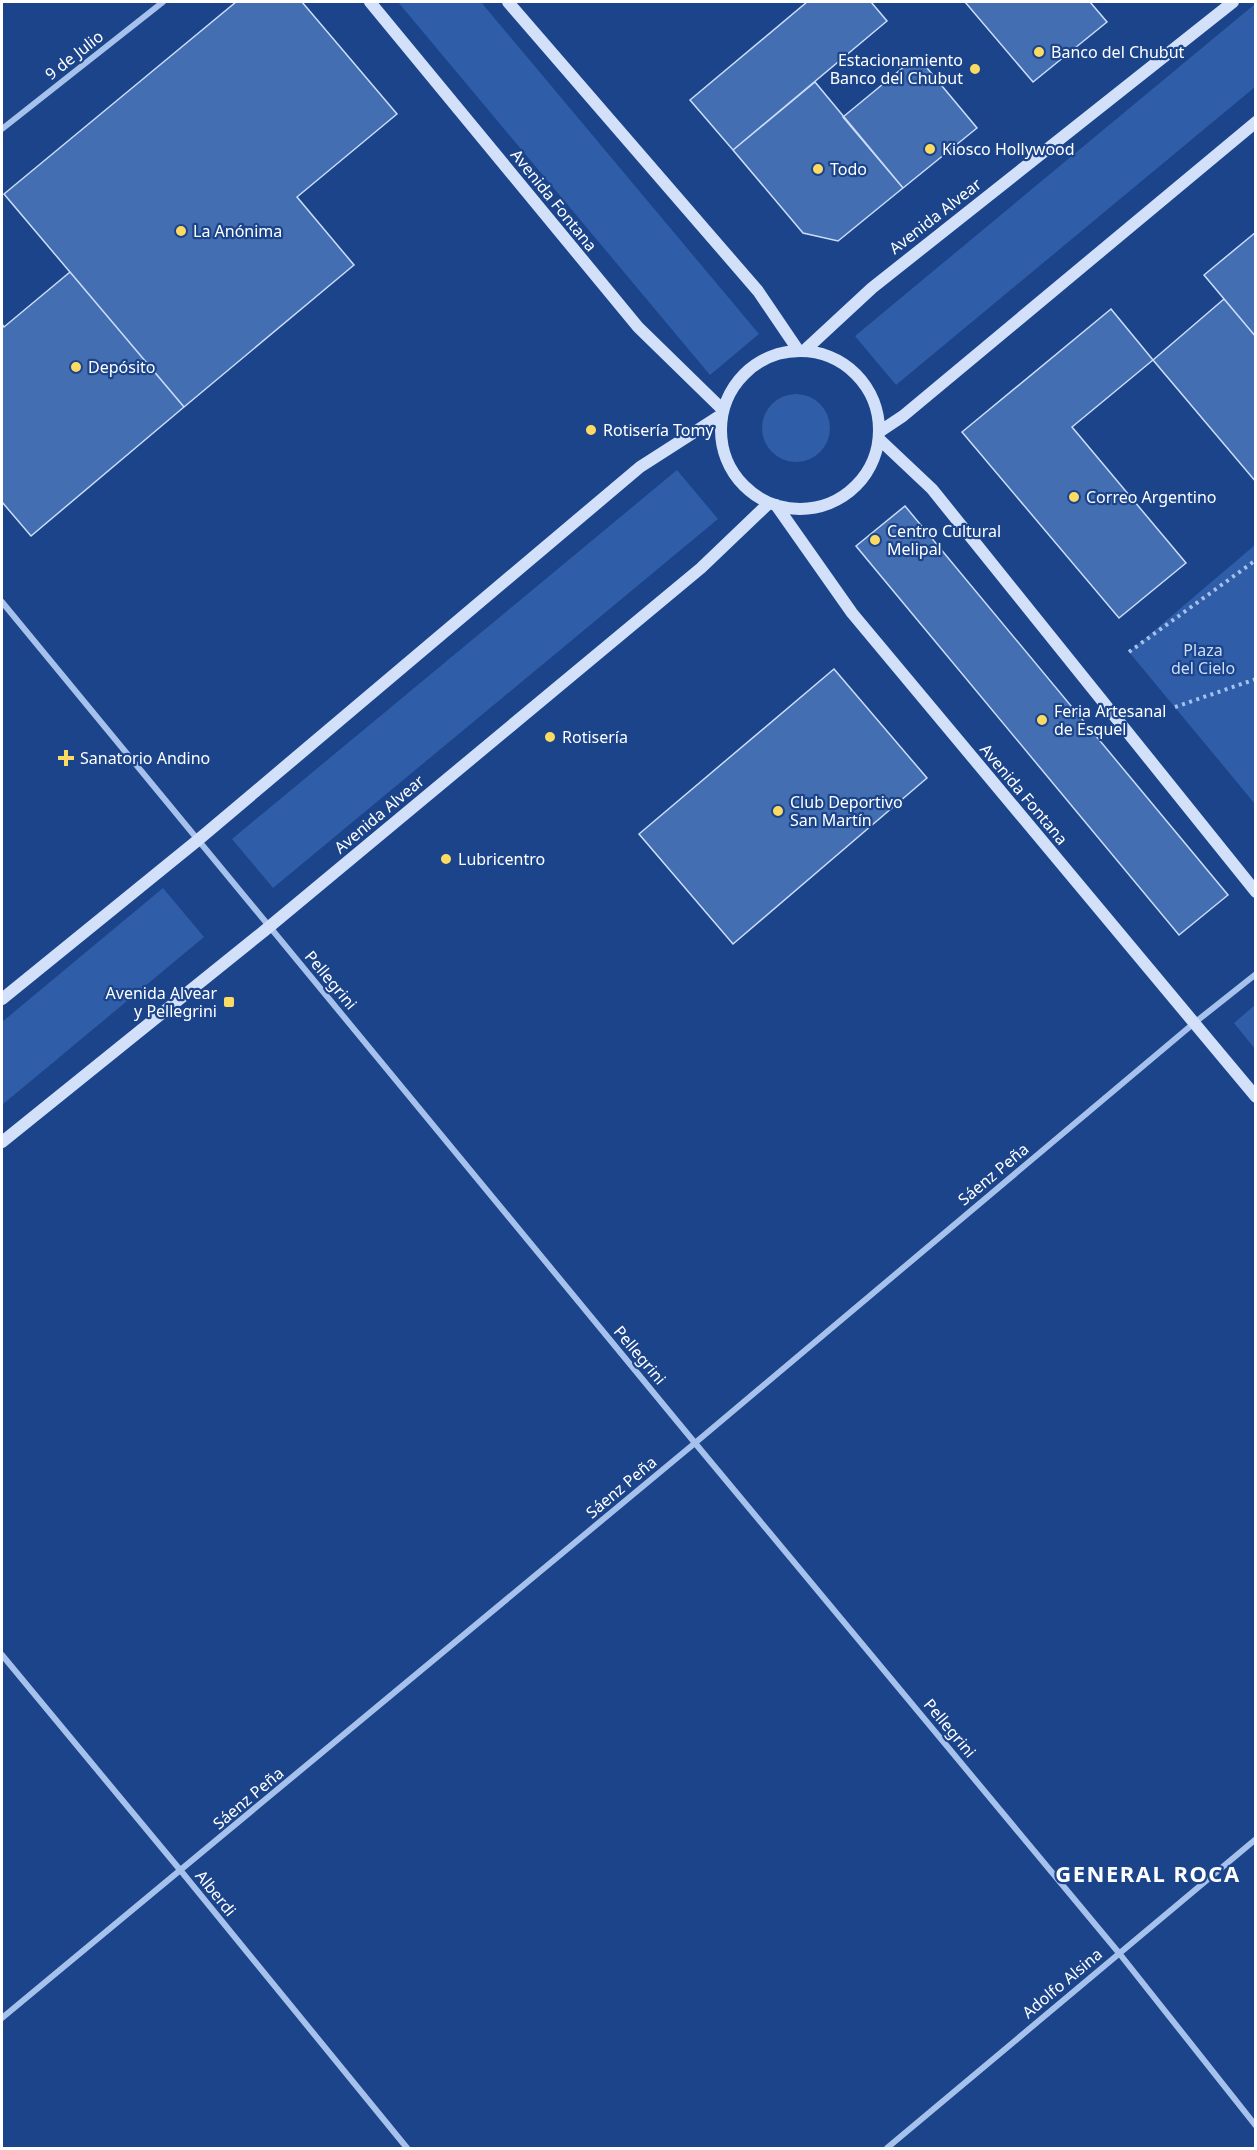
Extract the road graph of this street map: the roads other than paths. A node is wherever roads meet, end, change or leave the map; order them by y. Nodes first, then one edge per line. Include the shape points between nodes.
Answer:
1 (163, 2) edge
2 (370, 2) edge
3 (508, 2) edge
4 (1233, 2) edge
5 (1256, 122) edge
6 (2, 129) edge
7 (801, 351) junction
8 (722, 412) junction
9 (879, 436) junction
10 (772, 504) junction
11 (2, 602) edge
12 (198, 840) junction
13 (1256, 892) edge
14 (269, 927) junction
15 (1256, 974) edge
16 (2, 999) edge
17 (1193, 1024) junction
18 (1256, 1097) edge
19 (2, 1142) edge
20 (695, 1443) junction
21 (2, 1655) edge
22 (1256, 1839) edge
23 (181, 1871) junction
24 (1119, 1953) junction
25 (2, 2018) edge
26 (1256, 2126) edge
27 (407, 2148) edge
28 (887, 2148) edge

1 - 6 street, 9 de Julio
2 - 8 main road, Avenida Fontana via 638,327
3 - 7 main road via 758,291
4 - 7 main road, Avenida Alvear via 872,288
5 - 9 main road
7 - 8 main road via 776,354 757,363 740,377
7 - 9 main road via 836,359 852,370 875,403
8 - 10 main road via 720,437 735,477 750,492
8 - 12 main road via 640,466
9 - 10 main road via 873,462 848,493 812,508
9 - 13 main road via 932,489
10 - 14 main road, Avenida Alvear via 701,568
10 - 17 main road, Avenida Fontana via 852,613
11 - 12 street, Pellegrini
12 - 14 street, Pellegrini
12 - 16 main road
14 - 19 main road, Avenida Alvear
14 - 20 street, Pellegrini
15 - 17 street, Sáenz Peña
17 - 18 main road, Avenida Fontana
17 - 20 street, Sáenz Peña
20 - 23 street, Sáenz Peña
20 - 24 street, Pellegrini
21 - 23 street, Alberdi
22 - 24 street, Adolfo Alsina
23 - 25 street, Sáenz Peña
23 - 27 street, Alberdi
24 - 26 street, Pellegrini
24 - 28 street, Adolfo Alsina

